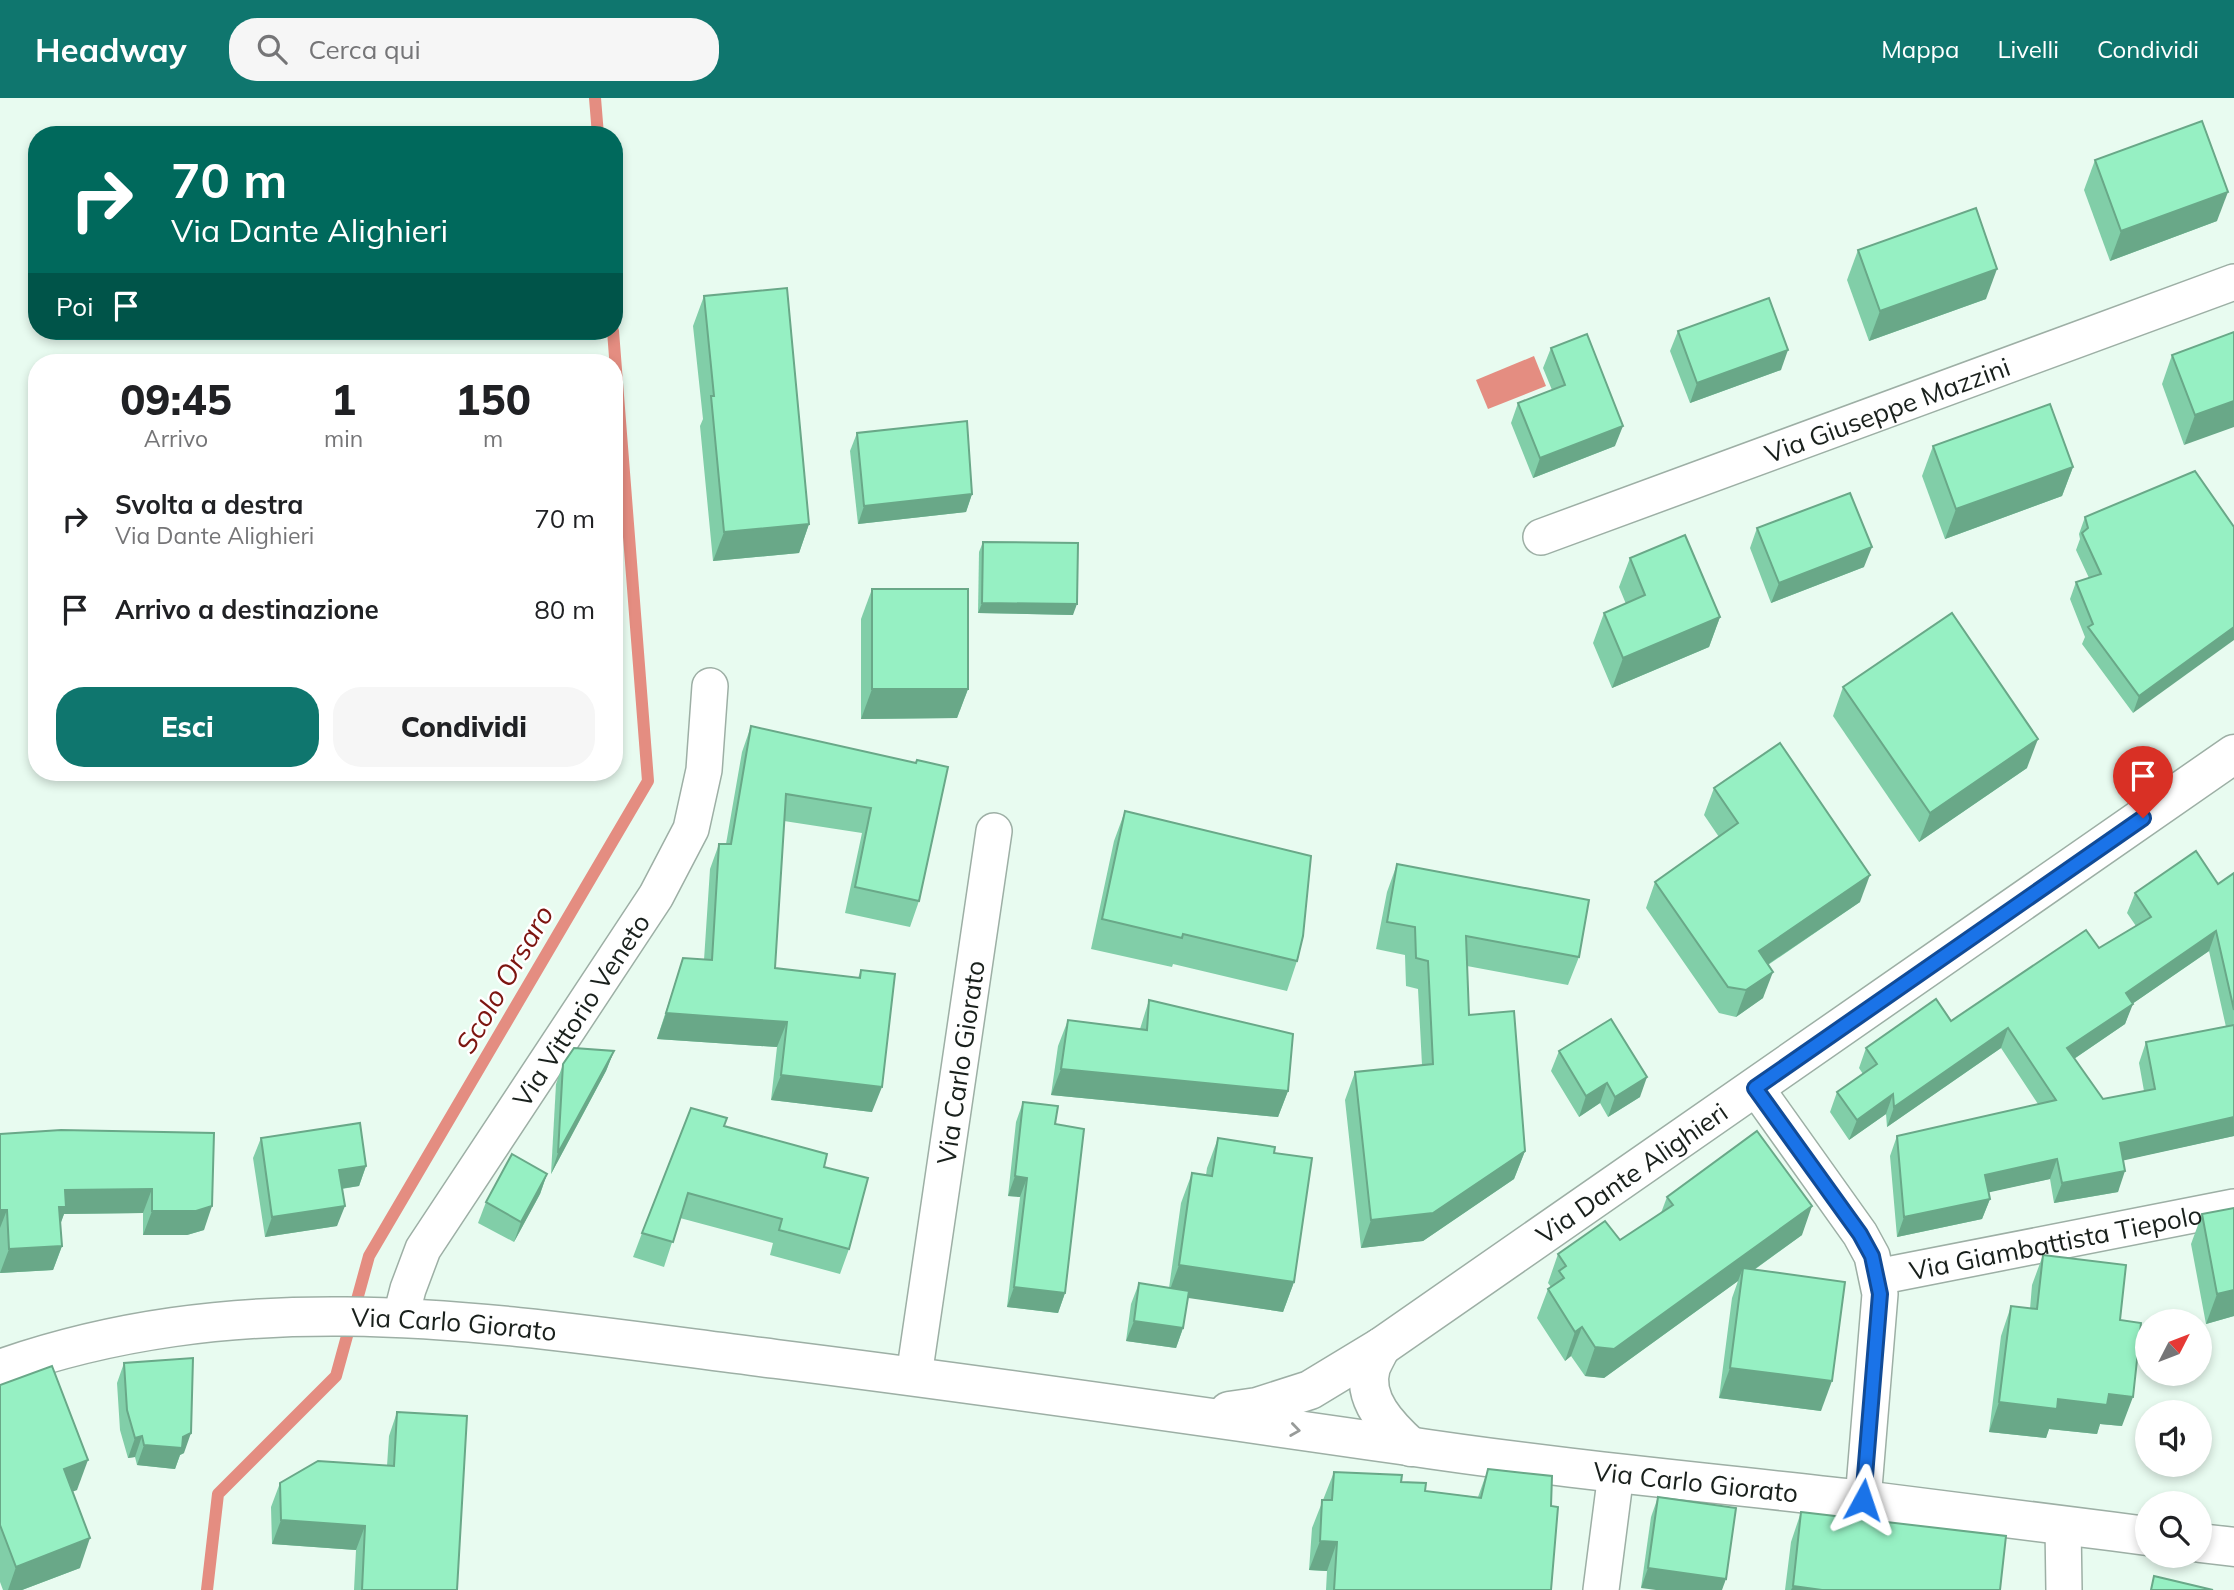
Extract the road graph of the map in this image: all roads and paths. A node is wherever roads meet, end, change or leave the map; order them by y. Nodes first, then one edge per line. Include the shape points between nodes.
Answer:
1 (2234, 282) edge
2 (1541, 537) dead end
3 (710, 686) dead end
4 (2234, 754) edge
5 (994, 831) dead end
6 (1755, 1088) junction
7 (2234, 1207) edge
8 (1877, 1277) junction
9 (392, 1316) junction
10 (1381, 1346) junction
11 (0, 1369) edge
12 (914, 1376) junction
13 (1310, 1391) junction
14 (1179, 1412) junction
15 (1411, 1447) junction
16 (1616, 1473) junction
17 (1863, 1500) junction
18 (2063, 1525) junction
19 (2135, 1534) edge
20 (2212, 1544) edge
21 (2234, 1547) edge
22 (1601, 1590) edge
23 (2064, 1590) edge

1 - 2 street, Via Giuseppe Mazzini
3 - 9 street, Via Vittorio Veneto via 704,770 691,829 649,906 423,1250
4 - 6 street, Via Dante Alighieri
5 - 12 street, Via Carlo Giorato
6 - 8 street, Via Giambattista Tiepolo via 1860,1234
6 - 10 street, Via Dante Alighieri
7 - 8 street, Via Giambattista Tiepolo
8 - 17 street, Via Giambattista Tiepolo via 1880,1294
9 - 11 street, Via Carlo Giorato via 324,1315 176,1325 41,1354
9 - 12 street, Via Carlo Giorato via 519,1326
10 - 13 street, Via Dante Alighieri
10 - 15 street via 1371,1368 1373,1398 1393,1431
12 - 14 street, Via Carlo Giorato
13 - 14 street, Via Dante Alighieri via 1257,1407
13 - 15 street, Via Carlo Giorato via 1353,1423
14 -> 15 street, Via Carlo Giorato
15 - 16 street, Via Carlo Giorato
16 - 17 street, Via Carlo Giorato
16 - 22 street
17 - 18 street, Via Carlo Giorato
18 - 19 street, Via Carlo Giorato
18 - 23 street
20 - 21 street

